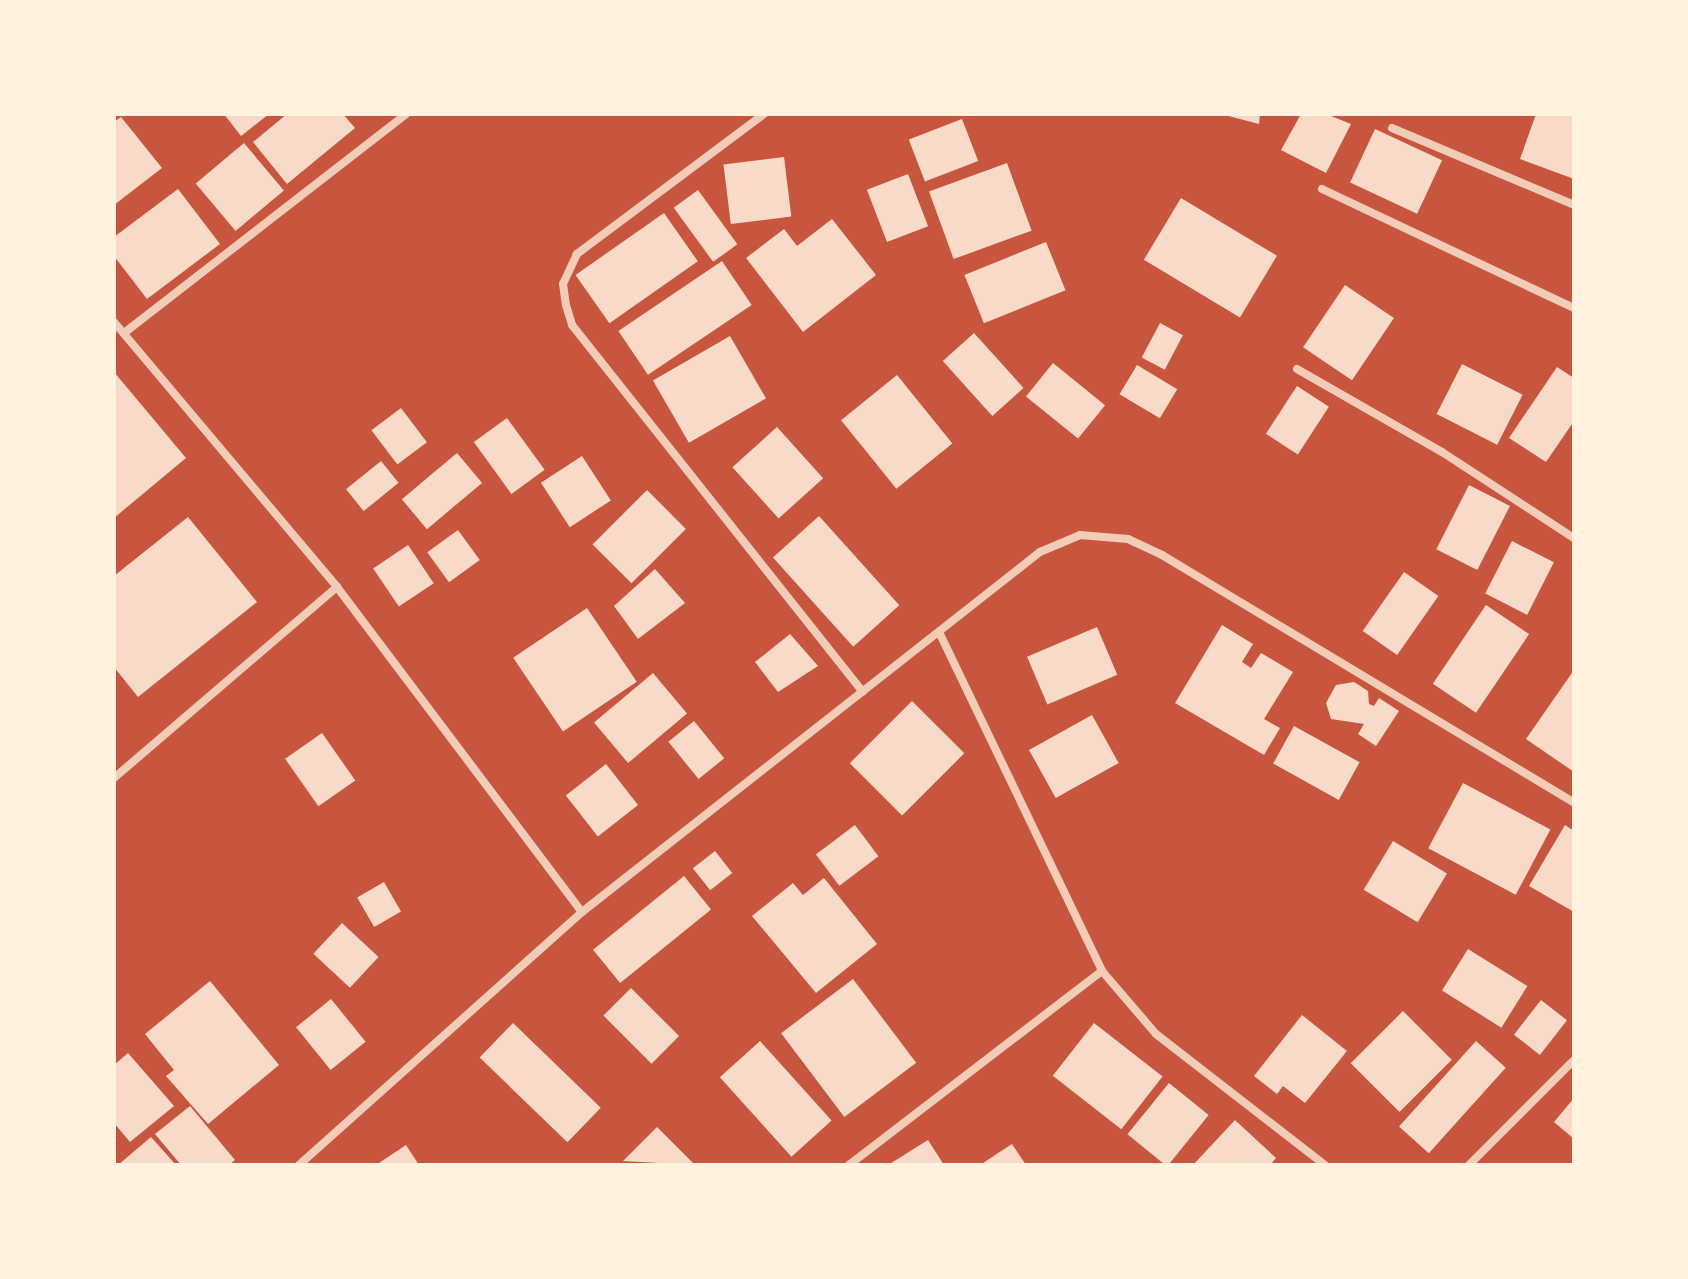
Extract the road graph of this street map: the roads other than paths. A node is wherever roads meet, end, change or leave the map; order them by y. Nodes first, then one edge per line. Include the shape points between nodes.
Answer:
1 (388, 114) edge
2 (406, 114) edge
3 (764, 114) edge
4 (396, 123) junction
5 (1392, 128) dead end
6 (1322, 189) dead end
7 (1574, 205) edge
8 (1574, 308) edge
9 (114, 322) edge
10 (124, 333) junction
11 (1297, 369) dead end
12 (1574, 538) edge
13 (337, 587) junction
14 (940, 634) junction
15 (863, 692) junction
16 (114, 778) edge
17 (1574, 803) edge
18 (582, 912) junction
19 (1102, 971) junction
20 (1574, 1060) edge
21 (299, 1165) edge
22 (849, 1165) edge
23 (1325, 1165) edge
24 (1469, 1165) edge

1 - 4 street
2 - 4 street
3 - 15 street via 577,254 563,284 566,305 572,325
4 - 10 street
5 - 7 street
6 - 8 street
9 - 10 street
10 - 13 street
11 - 12 street via 1442,452
13 - 16 street
13 - 18 street
14 - 15 street
14 - 17 street via 1059,542 1105,533 1128,539
14 - 19 street
15 - 18 street
18 - 21 street
19 - 22 street
19 - 23 street via 1156,1034
20 - 24 street

